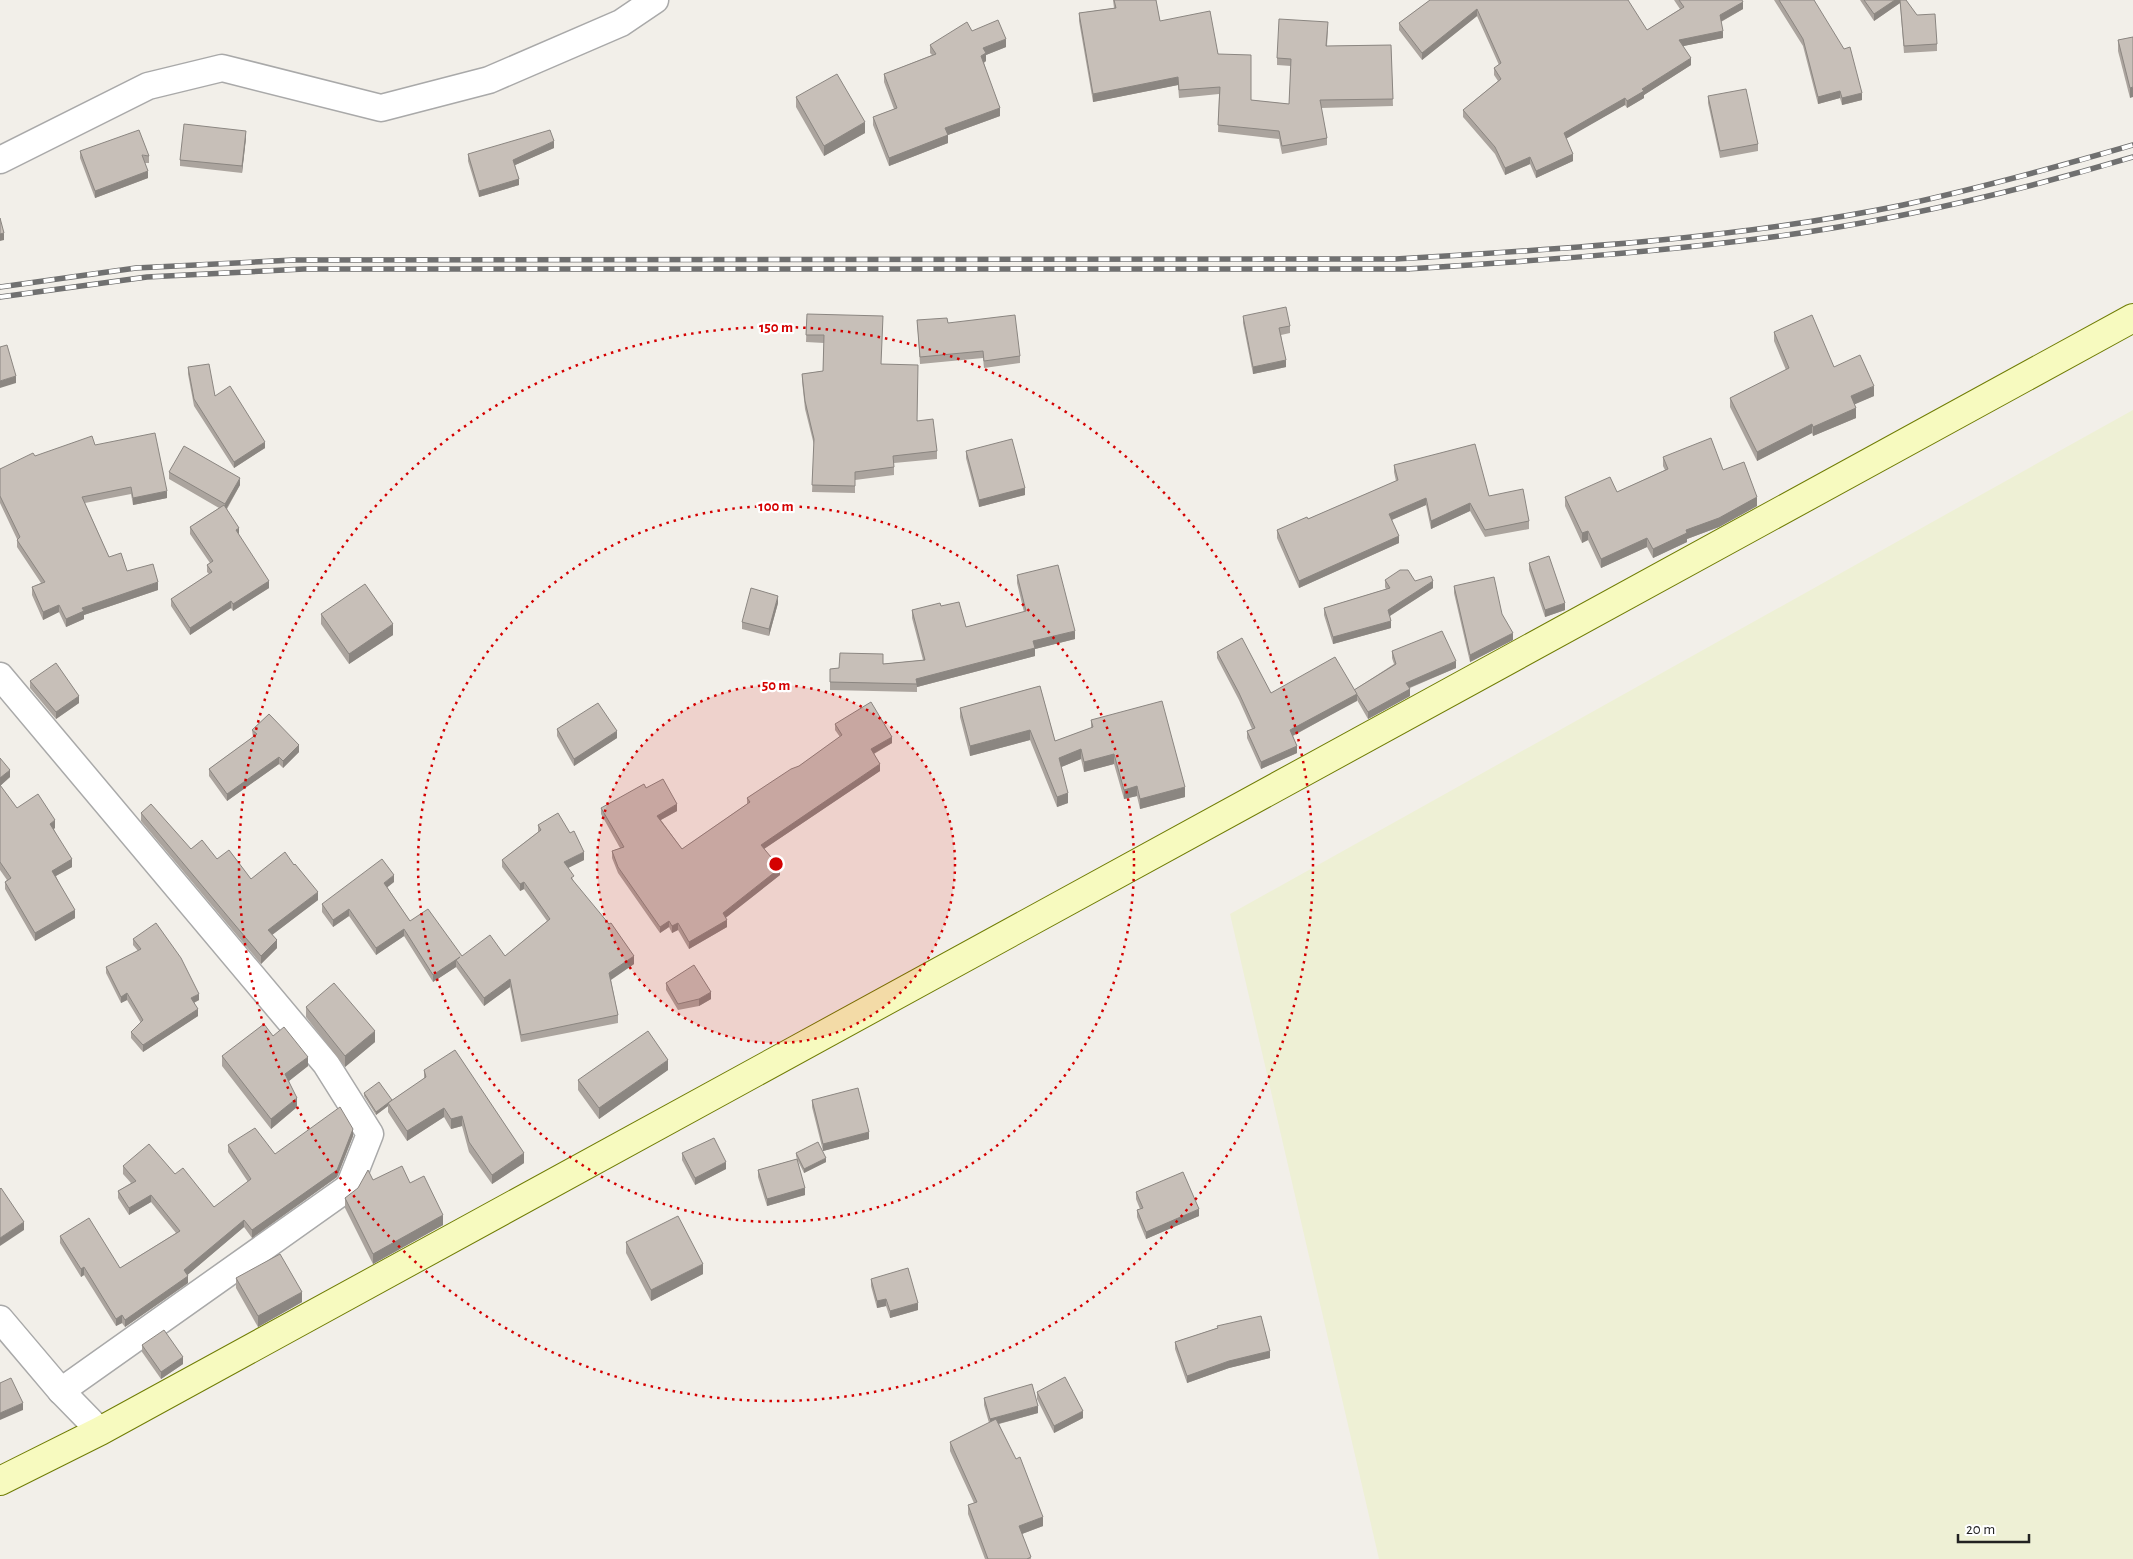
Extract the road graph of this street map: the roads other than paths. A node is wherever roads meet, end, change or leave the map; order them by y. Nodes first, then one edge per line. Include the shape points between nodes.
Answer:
1 (655, 0) edge
2 (0, 160) edge
3 (2133, 318) edge
4 (0, 676) edge
5 (0, 1319) edge
6 (61, 1391) junction
7 (100, 1431) junction
8 (0, 1480) edge

1 - 2 street via 621,23 489,80 381,108 222,68 148,86
3 - 7 main road
4 - 6 street via 326,1064 370,1134 349,1187
5 - 6 street
6 - 7 street
7 - 8 main road

